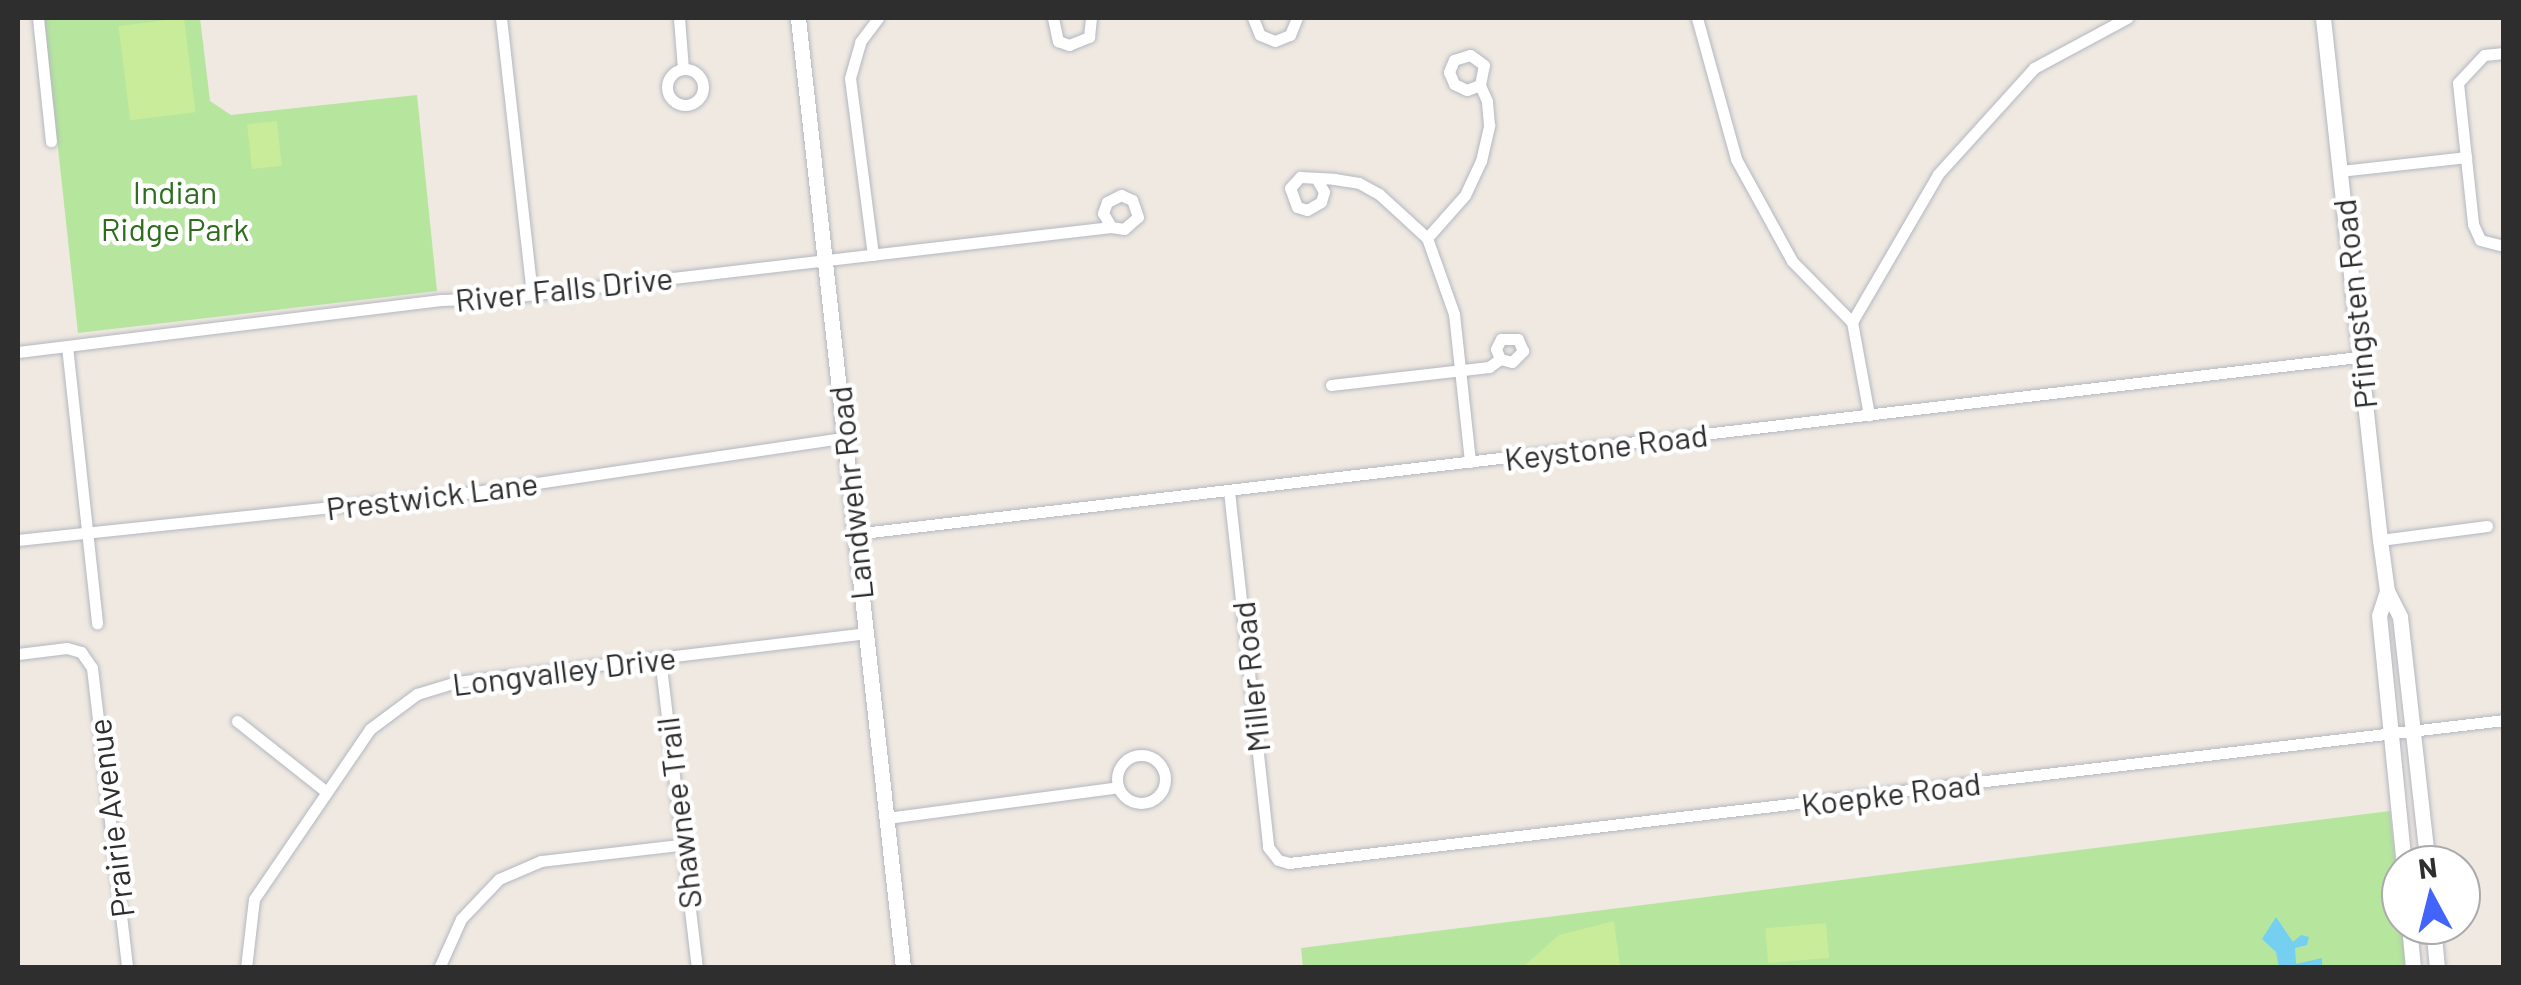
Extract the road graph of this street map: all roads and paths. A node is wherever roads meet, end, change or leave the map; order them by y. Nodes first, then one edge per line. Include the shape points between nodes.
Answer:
1 (38, 18) edge
2 (502, 18) edge
3 (679, 18) edge
4 (798, 18) edge
5 (878, 18) edge
6 (1053, 18) edge
7 (1091, 18) edge
8 (1254, 18) edge
9 (1297, 18) edge
10 (1697, 18) edge
11 (2127, 18) edge
12 (2323, 18) edge
13 (2504, 53) edge
14 (682, 69) dead end
15 (1480, 85) dead end
16 (51, 141) dead end
17 (2466, 157) junction
18 (2340, 171) junction
19 (1316, 178) dead end
20 (1111, 226) dead end
21 (1427, 238) junction
22 (2504, 246) edge
23 (873, 255) junction
24 (825, 260) junction
25 (532, 294) junction
26 (1852, 322) junction
27 (67, 346) junction
28 (18, 352) edge
29 (2359, 357) junction
30 (1500, 359) dead end
31 (1459, 372) junction
32 (1331, 385) dead end
33 (1868, 415) junction
34 (844, 438) junction
35 (1470, 462) junction
36 (1229, 491) junction
37 (2487, 526) dead end
38 (88, 533) junction
39 (854, 534) junction
40 (18, 540) edge
41 (2380, 540) junction
42 (2388, 591) junction
43 (97, 622) dead end
44 (864, 632) junction
45 (18, 654) edge
46 (660, 658) junction
47 (2504, 720) edge
48 (237, 721) dead end
49 (2413, 728) junction
50 (2390, 732) junction
51 (1118, 787) junction
52 (324, 790) junction
53 (887, 818) junction
54 (2426, 838) junction
55 (2402, 841) junction
56 (680, 845) junction
57 (2402, 845) edge
58 (2427, 845) edge
59 (1278, 860) joint
60 (127, 968) edge
61 (246, 968) edge
62 (439, 968) edge
63 (696, 968) edge
64 (903, 968) edge

1 - 16 street
2 - 25 street
3 - 14 street
4 - 24 main road, Landwehr Road
5 - 23 street via 860,42 850,78
6 - 7 street via 1058,40 1069,45 1089,38
8 - 9 street via 1260,35 1275,41 1290,35
10 - 26 street via 1736,159 1792,261
11 - 26 street via 2034,68 1938,174
12 - 18 main road, Pfingsten Road
13 - 17 street via 2484,55 2458,82
15 - 21 street via 1489,125 1481,161 1465,194
17 - 18 street
17 - 22 street via 2473,224 2480,240
18 - 29 main road, Pfingsten Road
19 - 21 street via 1378,194
20 - 23 street, River Falls Drive
21 - 31 street via 1454,314
23 - 24 street, River Falls Drive
24 - 25 street, River Falls Drive
24 - 34 main road, Landwehr Road
25 - 27 street, River Falls Drive
26 - 33 street
27 - 28 street, River Falls Drive
27 - 38 street
29 - 33 street, Keystone Road
29 - 41 main road, Pfingsten Road
30 - 31 street via 1490,368
31 - 32 street
31 - 35 street
33 - 35 street, Keystone Road
34 - 38 street, Prestwick Lane via 463,493
34 - 39 main road, Landwehr Road
35 - 36 street, Keystone Road
36 - 39 street, Keystone Road
36 - 59 street, Miller Road via 1268,846
37 - 41 street
38 - 40 street, Prestwick Lane
38 - 43 street
39 - 44 main road, Landwehr Road
41 - 42 main road, Pfingsten Road
42 - 49 main road, Pfingsten Road via 2400,616
42 - 50 main road, Pfingsten Road via 2380,614
44 - 46 street, Longvalley Drive
44 - 53 main road, Landwehr Road
45 - 60 street, Prairie Avenue via 68,648 81,652 92,668
46 - 52 street, Longvalley Drive via 456,682 417,694 370,729
46 - 56 street, Shawnee Trail
47 - 49 street, Koepke Road
48 - 52 street
49 - 50 street, Koepke Road
49 - 54 main road, Pfingsten Road
50 - 55 main road, Pfingsten Road
50 - 59 street, Koepke Road via 1482,843
51 - 51 street via 1130,800 1147,802 1162,790 1163,772 1150,758 1133,757 1120,768
51 - 53 street
52 - 61 street, Longvalley Drive via 254,899
53 - 64 main road, Landwehr Road
54 - 55 main road
54 - 58 main road, Pfingsten Road
55 - 57 main road, Pfingsten Road
56 - 62 street via 541,861 498,879 461,919
56 - 63 street, Shawnee Trail

